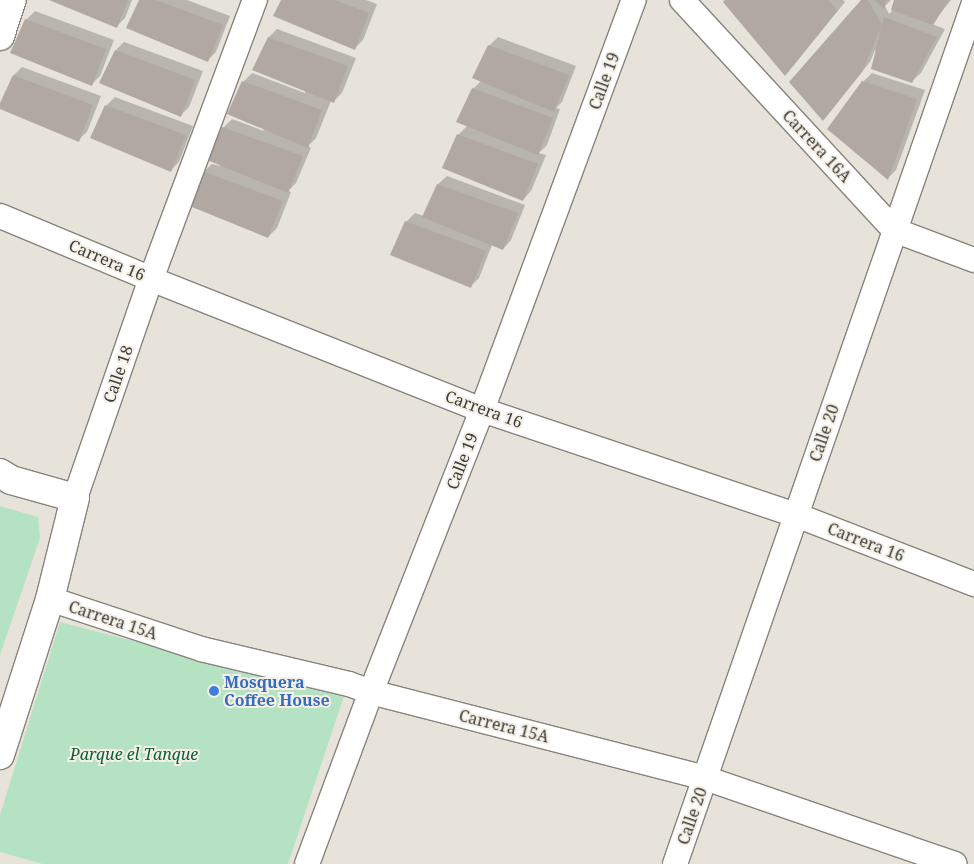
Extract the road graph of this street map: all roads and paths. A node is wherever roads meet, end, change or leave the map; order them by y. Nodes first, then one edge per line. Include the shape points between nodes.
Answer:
1 (12, 0) edge
2 (634, 0) edge
3 (682, 0) edge
4 (249, 2) edge
5 (974, 3) edge
6 (0, 36) edge
7 (0, 216) edge
8 (894, 230) junction
9 (974, 260) edge
10 (151, 279) junction
11 (482, 410) junction
12 (0, 473) edge
13 (75, 498) junction
14 (796, 515) junction
15 (974, 584) edge
16 (50, 599) junction
17 (371, 692) junction
18 (0, 755) edge
19 (705, 778) junction
20 (307, 864) edge
21 (675, 864) edge
22 (955, 864) edge

1 - 6 street
2 - 11 street, Calle 19
3 - 8 street, Carrera 16A
4 - 10 street, Calle 18
5 - 8 street, Calle 20
7 - 10 street, Carrera 16
8 - 9 street, Carrera 16A
8 - 14 street, Calle 20
10 - 11 street, Carrera 16
10 - 13 street, Calle 18
11 - 14 street, Carrera 16
11 - 17 street, Calle 19
12 - 13 street via 11,480
13 - 16 street, Calle 18
14 - 15 street, Carrera 16
14 - 19 street, Calle 20
16 - 17 street, Carrera 15A via 201,648
16 - 18 street, Calle 18
17 - 19 street, Carrera 15A
17 - 20 street, Calle 19
19 - 21 street, Calle 20
19 - 22 street, Carrera 15A

